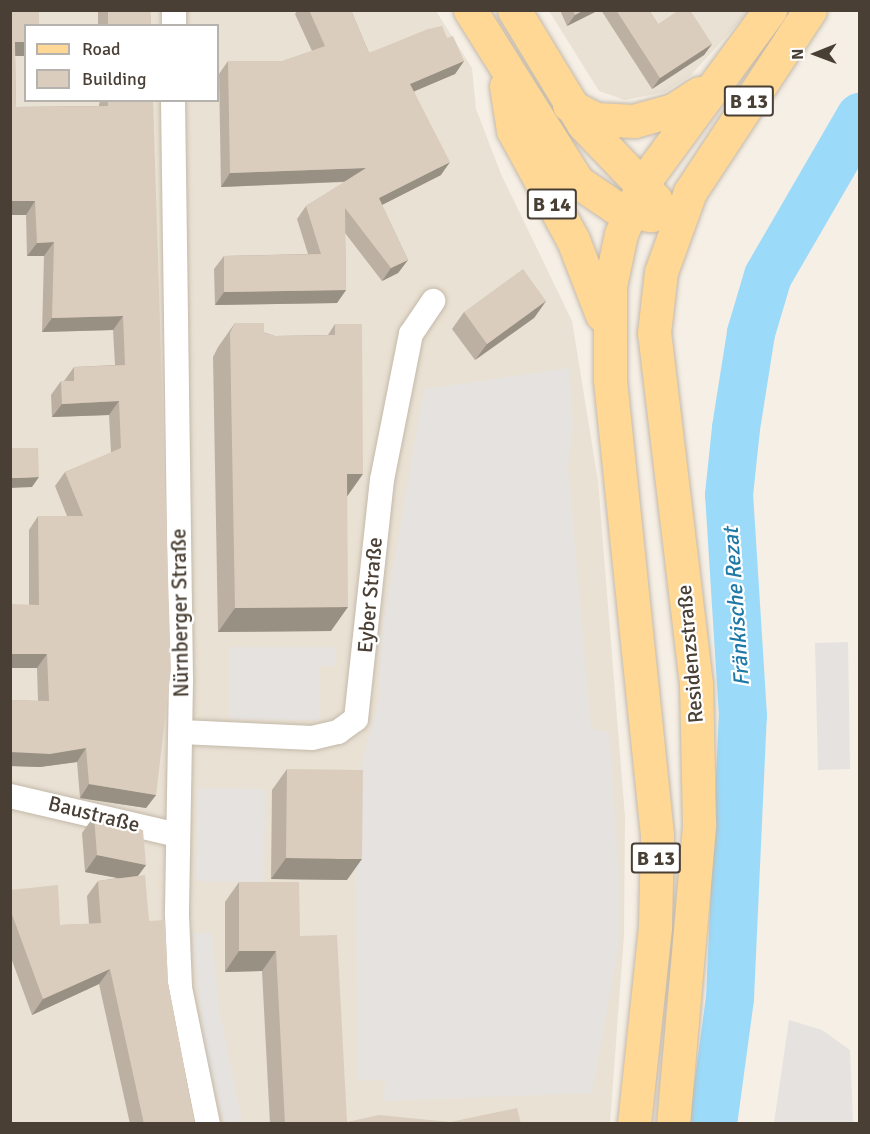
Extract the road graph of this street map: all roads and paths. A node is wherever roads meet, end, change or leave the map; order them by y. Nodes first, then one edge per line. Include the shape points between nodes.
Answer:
1 (470, 10) edge
2 (514, 10) edge
3 (770, 10) edge
4 (810, 10) edge
5 (505, 73) junction
6 (719, 78) junction
7 (174, 102) edge
8 (568, 105) junction
9 (643, 183) junction
10 (690, 192) junction
11 (629, 213) junction
12 (662, 213) junction
13 (666, 248) junction
14 (433, 301) dead end
15 (608, 334) junction
16 (181, 732) junction
17 (10, 796) edge
18 (177, 835) junction
19 (639, 1085) junction
20 (208, 1124) edge
21 (617, 1124) edge
22 (634, 1124) edge
23 (673, 1124) edge

1 - 5 main road, B 14
2 - 8 main road
3 - 6 main road, B 13
4 - 10 main road, B 13
5 - 11 main road, B 14 via 579,182
5 - 15 main road, B 14 via 513,130 573,240
6 - 8 main road, B 13 via 674,110 634,122 595,119
6 - 9 main road, B 13
7 - 16 street, Nürnberger Straße
8 - 9 main road
9 - 11 main road, B 13
9 - 12 main road
10 - 12 main road
10 - 13 main road, Residenzstraße / B 13
11 - 12 main road
11 - 15 main road, B 13 via 615,260
12 - 13 main road
13 - 23 main road, Residenzstraße / B 13 via 654,333 696,684 699,824
14 - 16 street, Eyber Straße via 411,334 382,480 356,719 338,732 312,738
15 - 19 main road, B 13 via 657,835 655,926
16 - 18 street, Nürnberger Straße
17 - 18 street, Baustraße
18 - 20 street, Nürnberger Straße via 180,988
19 - 21 street
19 - 22 main road, B 13

